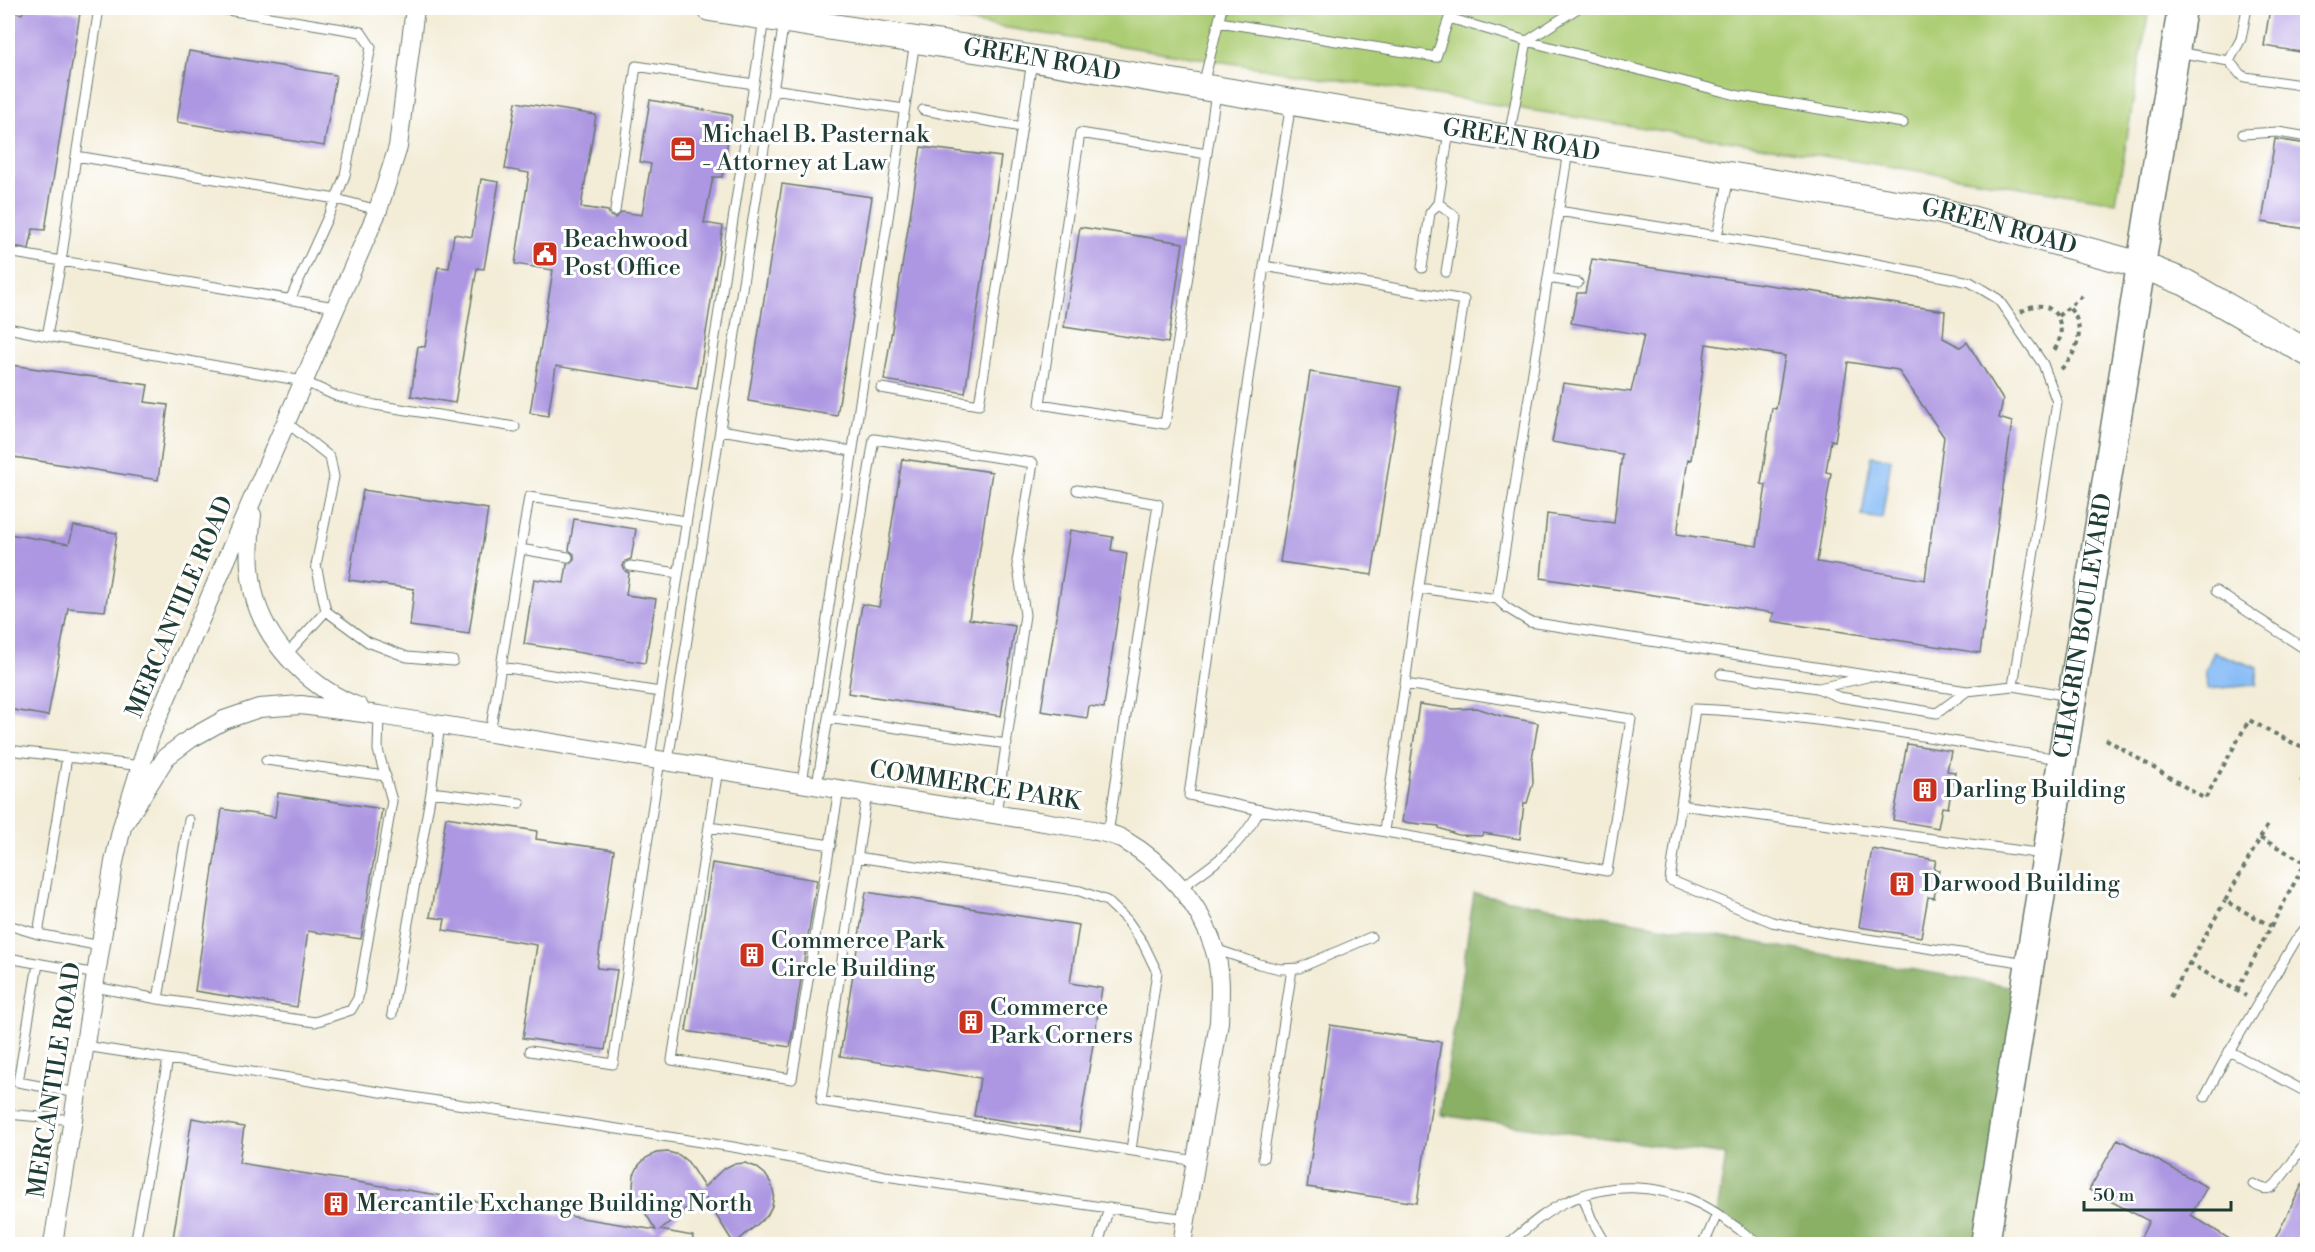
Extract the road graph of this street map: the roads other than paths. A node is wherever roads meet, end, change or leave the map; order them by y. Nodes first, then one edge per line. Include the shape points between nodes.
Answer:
1 (99, 8) edge
2 (215, 8) edge
3 (415, 8) edge
4 (710, 8) edge
5 (1222, 8) edge
6 (1578, 8) edge
7 (2182, 8) edge
8 (2247, 8) edge
9 (1450, 13) edge
10 (774, 17) junction
11 (1219, 22) junction
12 (915, 39) junction
13 (1527, 41) junction
14 (2175, 51) junction
15 (1032, 58) junction
16 (2229, 60) junction
17 (754, 84) junction
18 (2307, 86) edge
19 (1209, 88) junction
20 (773, 89) junction
21 (1291, 102) junction
22 (904, 109) junction
23 (923, 110) dead end
24 (1903, 123) dead end
25 (1022, 126) junction
26 (1449, 129) junction
27 (2242, 134) dead end
28 (2307, 137) edge
29 (1509, 139) junction
30 (1569, 148) junction
31 (1207, 154) junction
32 (76, 156) junction
33 (1729, 177) junction
34 (336, 199) junction
35 (1438, 203) junction
36 (378, 210) junction
37 (615, 211) dead end
38 (1558, 211) junction
39 (1717, 236) junction
40 (8, 252) edge
41 (61, 262) junction
42 (2141, 265) junction
43 (1264, 266) junction
44 (1422, 268) dead end
45 (1446, 272) dead end
46 (1548, 278) junction
47 (1578, 283) dead end
48 (290, 300) junction
49 (335, 307) junction
50 (8, 328) edge
51 (47, 336) junction
52 (2307, 353) edge
53 (303, 381) junction
54 (881, 388) dead end
55 (286, 422) junction
56 (515, 427) dead end
57 (720, 430) junction
58 (852, 451) junction
59 (1077, 490) dead end
60 (255, 492) junction
61 (686, 521) junction
62 (520, 549) junction
63 (568, 557) dead end
64 (630, 566) dead end
65 (678, 573) junction
66 (1419, 588) junction
67 (2216, 591) dead end
68 (1497, 599) junction
69 (327, 610) junction
70 (2307, 651) edge
71 (286, 654) junction
72 (453, 661) dead end
73 (501, 667) junction
74 (1721, 674) dead end
75 (1872, 676) junction
76 (1405, 684) junction
77 (2013, 686) junction
78 (1817, 688) junction
79 (1967, 691) junction
80 (660, 692) junction
81 (2072, 696) junction
82 (379, 715) junction
83 (828, 718) junction
84 (440, 724) junction
85 (489, 733) junction
86 (1006, 744) junction
87 (8, 750) edge
88 (67, 757) junction
89 (266, 760) dead end
90 (659, 760) junction
91 (2062, 760) junction
92 (151, 767) junction
93 (718, 769) junction
94 (386, 776) junction
95 (810, 784) junction
96 (839, 789) junction
97 (431, 792) junction
98 (867, 793) junction
99 (520, 803) dead end
100 (1681, 805) junction
101 (1260, 810) junction
102 (996, 814) junction
103 (189, 820) dead end
104 (123, 827) joint
105 (709, 827) junction
106 (1384, 831) junction
107 (1108, 834) junction
108 (831, 845) junction
109 (2047, 855) junction
110 (857, 857) junction
111 (1180, 888) junction
112 (2307, 925) edge
113 (8, 926) edge
114 (38, 934) junction
115 (1371, 937) dead end
116 (101, 946) junction
117 (1215, 949) junction
118 (8, 958) edge
119 (2030, 963) junction
120 (38, 964) junction
121 (1292, 969) junction
122 (96, 980) junction
123 (159, 999) junction
124 (392, 1014) dead end
125 (85, 1046) junction
126 (530, 1051) dead end
127 (2229, 1051) junction
128 (168, 1059) junction
129 (77, 1093) junction
130 (2307, 1093) edge
131 (2205, 1097) dead end
132 (8, 1114) edge
133 (73, 1120) junction
134 (2307, 1139) edge
135 (1131, 1150) junction
136 (1263, 1158) dead end
137 (1196, 1161) junction
138 (2253, 1185) dead end
139 (1583, 1196) junction
140 (1108, 1208) junction
141 (1717, 1214) junction
142 (1186, 1219) junction
143 (53, 1245) edge
144 (135, 1245) edge
145 (1098, 1245) edge
146 (1182, 1245) edge
147 (1508, 1245) edge
148 (1606, 1245) edge
149 (1701, 1245) edge
150 (1759, 1245) edge
151 (1985, 1245) edge

1 - 32 lane
2 - 34 lane via 361,32 371,47 345,175
3 - 36 street, MERCANTILE ROAD via 398,147
4 - 10 main road, GREEN ROAD
5 - 11 lane
6 - 13 lane
7 - 14 main road, CHAGRIN BOULEVARD
8 - 16 lane via 2241,39
9 - 11 lane via 1437,57
9 - 13 lane
10 - 12 main road, GREEN ROAD
10 - 17 lane
10 - 20 lane
11 - 19 lane
12 - 15 main road, GREEN ROAD
12 - 22 lane
13 - 24 lane via 1740,96
13 - 29 lane
14 - 16 lane
14 - 42 main road, CHAGRIN BOULEVARD
15 - 19 main road, GREEN ROAD
15 - 25 lane
16 - 18 lane via 2245,77
17 - 37 lane via 636,66
17 - 61 lane
19 - 21 main road, GREEN ROAD
19 - 31 lane
20 - 22 lane
20 - 57 lane
21 - 26 main road, GREEN ROAD
21 - 43 lane
22 - 58 lane
23 - 25 lane
25 - 54 lane via 979,405
26 - 29 main road, GREEN ROAD
26 - 35 lane
27 - 28 lane via 2278,132
29 - 30 main road, GREEN ROAD
30 - 33 main road, GREEN ROAD
30 - 38 lane
31 - 31 lane via 1165,424 1040,404 1080,133
32 - 34 lane
32 - 41 lane
33 - 39 lane
33 - 42 main road, GREEN ROAD via 1937,210
34 - 36 lane
34 - 48 lane
35 - 44 lane via 1430,213
35 - 45 lane via 1455,216
36 - 49 street, MERCANTILE ROAD
38 - 39 lane
38 - 46 lane
39 - 77 lane via 1970,282 1998,299 2043,364 2057,402
40 - 41 lane
41 - 48 lane
41 - 51 lane
42 - 52 main road, GREEN ROAD via 2187,283
42 - 81 main road, CHAGRIN BOULEVARD
43 - 66 lane via 1464,300
43 - 101 lane via 1189,795
46 - 47 lane
46 - 68 lane
48 - 49 lane
49 - 53 street, MERCANTILE ROAD
50 - 51 lane
51 - 53 lane
53 - 55 street, MERCANTILE ROAD
53 - 56 lane via 336,396 375,405
55 - 60 street, MERCANTILE ROAD
55 - 69 lane via 330,457 334,477 316,565
57 - 58 lane
57 - 90 lane
58 - 95 lane
59 - 107 lane via 1158,504
60 - 71 street, COMMERCE PARK via 249,538 250,571 256,602
60 - 92 street, MERCANTILE ROAD via 151,733
61 - 62 lane via 529,497
61 - 65 lane
62 - 63 lane
62 - 73 lane
64 - 65 lane
65 - 80 lane
66 - 68 lane
66 - 76 lane
67 - 70 lane
68 - 75 lane via 1530,622
69 - 71 lane
69 - 72 lane via 368,642 407,657
71 - 82 street, COMMERCE PARK via 318,686
73 - 80 lane
73 - 85 lane
74 - 78 lane
75 - 78 lane
75 - 79 lane
76 - 106 lane
76 - 106 lane via 1631,719 1607,871
77 - 79 lane
77 - 81 lane
78 - 79 lane via 1839,697 1937,713
80 - 90 lane
81 - 91 main road, CHAGRIN BOULEVARD
82 - 84 street, COMMERCE PARK
82 - 92 street, COMMERCE PARK via 301,705 259,708 224,720
82 - 94 lane via 378,750
83 - 86 lane
83 - 86 lane via 874,439 1033,463 1017,561 1025,615
83 - 95 lane
84 - 85 street, COMMERCE PARK
84 - 97 lane
85 - 90 street, COMMERCE PARK
86 - 102 lane
87 - 88 lane
88 - 92 lane
88 - 114 lane
89 - 94 lane
90 - 93 street, COMMERCE PARK
90 - 126 lane via 613,1064
91 - 100 lane via 1747,711 1695,709
91 - 109 main road, CHAGRIN BOULEVARD
92 - 104 street, COMMERCE PARK
93 - 95 street, COMMERCE PARK
93 - 105 lane
94 - 123 lane via 392,801 358,998 351,1010 315,1022
95 - 96 street, COMMERCE PARK
96 - 98 street, COMMERCE PARK
96 - 108 lane
97 - 99 lane
97 - 124 lane
98 - 102 street, COMMERCE PARK
98 - 110 lane
100 - 109 lane
100 - 119 lane via 1670,880 1772,922
101 - 106 lane
101 - 111 lane via 1232,849
102 - 107 street, COMMERCE PARK
103 - 123 lane
104 - 116 street, MERCANTILE ROAD
105 - 108 lane
105 - 108 lane via 672,1060 792,1079
107 - 111 street, COMMERCE PARK via 1122,838 1150,858
109 - 119 main road, CHAGRIN BOULEVARD
110 - 135 lane via 1080,891 1107,901 1127,920 1157,972
110 - 135 lane via 821,1101
111 - 117 street, COMMERCE PARK via 1204,921
112 - 127 lane
113 - 114 lane
114 - 116 lane
115 - 121 lane
116 - 122 street, MERCANTILE ROAD
117 - 121 lane via 1259,964
117 - 137 street, COMMERCE PARK via 1221,987 1219,1022
118 - 120 lane
119 - 151 main road, CHAGRIN BOULEVARD
120 - 122 lane
120 - 129 lane via 18,1083
121 - 136 lane
122 - 123 lane
122 - 125 street, MERCANTILE ROAD
125 - 128 lane
125 - 129 street, MERCANTILE ROAD
127 - 130 lane
127 - 131 lane
128 - 140 lane via 733,1147 885,1176
128 - 144 lane
129 - 133 street, MERCANTILE ROAD
132 - 133 lane
133 - 143 street, MERCANTILE ROAD
134 - 138 lane via 2271,1189
135 - 137 lane
137 - 142 street, COMMERCE PARK
139 - 141 lane via 1608,1188 1645,1188 1674,1193
139 - 147 lane via 1568,1200 1535,1221
139 - 148 lane
140 - 142 lane
140 - 145 lane
141 - 149 lane
141 - 150 lane
142 - 146 street, COMMERCE PARK

